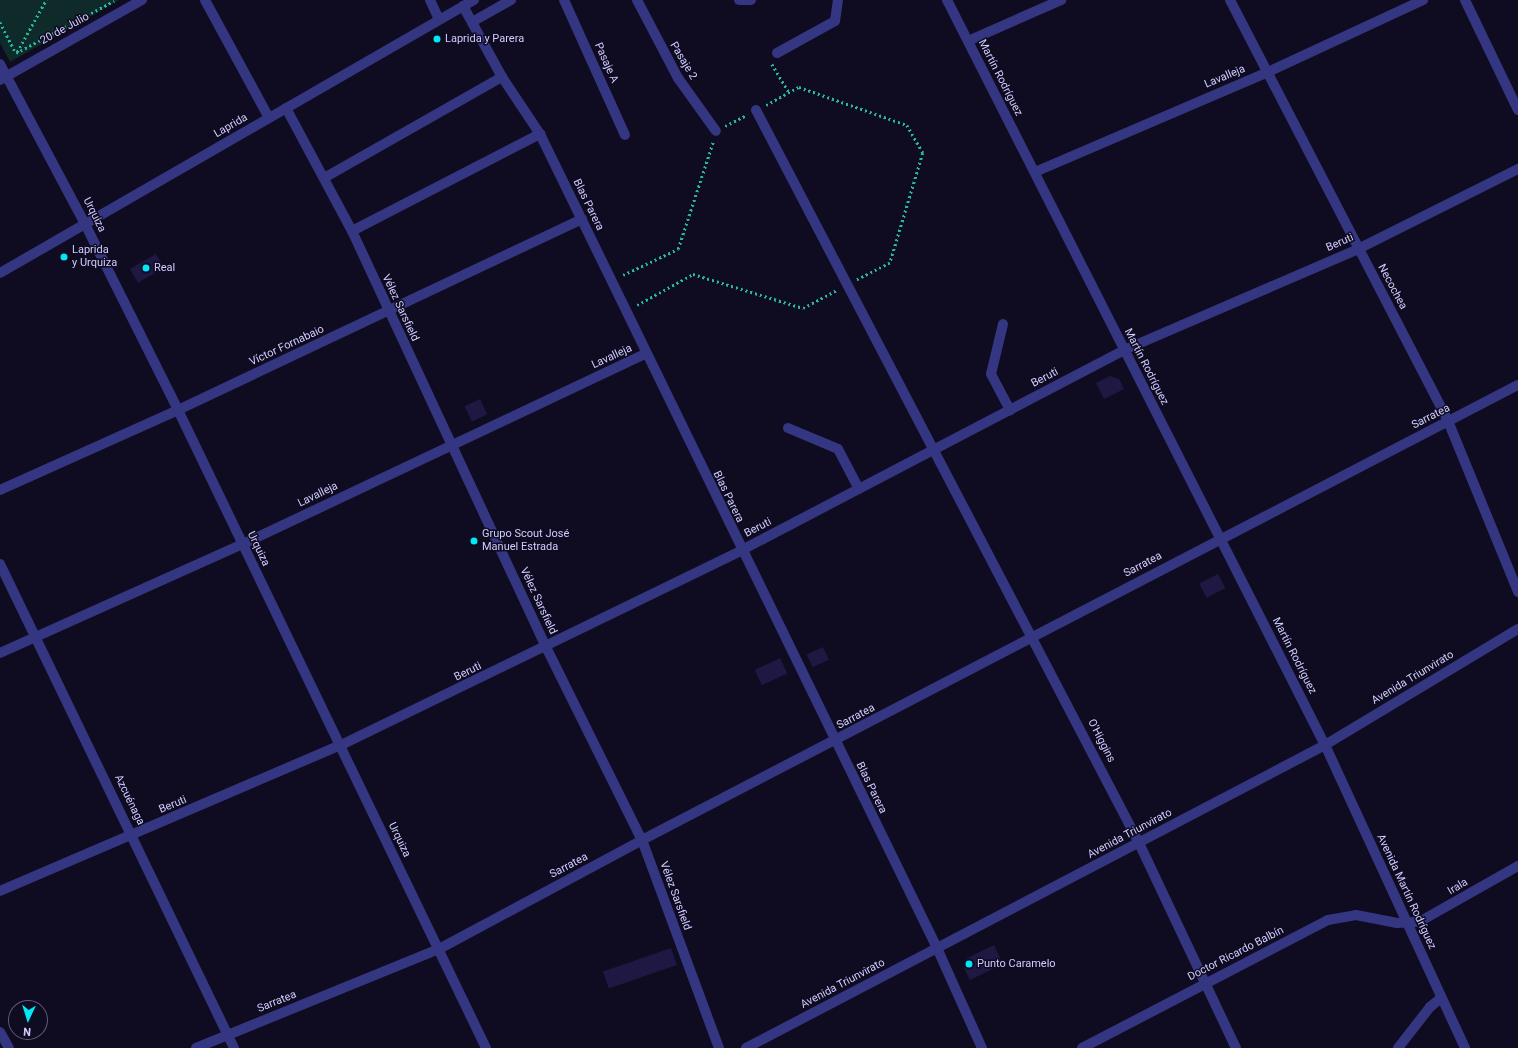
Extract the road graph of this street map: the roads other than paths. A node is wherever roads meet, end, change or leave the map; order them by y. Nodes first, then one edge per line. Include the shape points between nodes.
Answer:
1 (142, 0) edge
2 (205, 0) edge
3 (430, 0) edge
4 (474, 0) edge
5 (511, 0) edge
6 (564, 0) edge
7 (637, 0) edge
8 (838, 0) edge
9 (947, 0) edge
10 (1061, 0) edge
11 (1230, 0) edge
12 (1422, 0) edge
13 (1466, 0) edge
14 (463, 6) junction
15 (439, 19) junction
16 (472, 22) junction
17 (968, 41) junction
18 (773, 56) road end
19 (0, 64) edge
20 (1268, 72) junction
21 (502, 77) junction
22 (3, 78) edge
23 (286, 108) junction
24 (756, 110) road end
25 (1518, 110) edge
26 (269, 118) junction
27 (716, 131) road end
28 (540, 134) junction
29 (625, 135) dead end
30 (1518, 169) edge
31 (1034, 172) junction
32 (324, 178) junction
33 (582, 219) junction
34 (85, 224) junction
35 (352, 231) junction
36 (1358, 249) junction
37 (0, 273) edge
38 (388, 312) junction
39 (1003, 324) dead end
40 (1124, 350) junction
41 (645, 354) junction
42 (1518, 385) edge
43 (178, 410) junction
44 (1010, 410) junction
45 (1448, 421) junction
46 (788, 428) dead end
47 (451, 444) junction
48 (934, 451) junction
49 (0, 490) edge
50 (859, 490) junction
51 (1221, 538) junction
52 (243, 544) junction
53 (740, 551) junction
54 (0, 564) edge
55 (1518, 592) edge
56 (1518, 629) edge
57 (36, 637) junction
58 (1034, 637) junction
59 (546, 647) junction
60 (0, 653) edge
61 (834, 742) junction
62 (1325, 745) junction
63 (339, 746) junction
64 (133, 835) junction
65 (642, 840) junction
66 (1139, 843) junction
67 (1518, 866) edge
68 (0, 891) edge
69 (1408, 924) junction
70 (937, 948) junction
71 (439, 949) junction
72 (1204, 983) junction
73 (1441, 998) junction
74 (0, 1032) edge
75 (227, 1035) junction
76 (9, 1048) edge
77 (196, 1048) edge
78 (234, 1048) edge
79 (486, 1048) edge
80 (719, 1048) edge
81 (746, 1048) edge
82 (982, 1048) edge
83 (1082, 1048) edge
84 (1236, 1048) edge
85 (1398, 1048) edge
86 (1465, 1048) edge

1 - 22 street, 20 de Julio
2 - 26 street
3 - 15 street
4 - 14 street, Laprida
5 - 16 street
6 - 29 street, Pasaje A
7 - 27 street, Pasaje 2 via 678,78
8 - 18 street via 835,22
9 - 17 street, Martín Rodríguez
10 - 17 street
11 - 20 street, Necochea
12 - 20 street, Lavalleja
13 - 25 street
14 - 15 street, Laprida
14 - 16 street, Blas Parera
15 - 23 street, Laprida
16 - 21 street, Blas Parera
17 - 31 street, Martín Rodríguez
19 - 22 street, Urquiza
20 - 31 street, Lavalleja
20 - 36 street, Necochea
21 - 28 street, Blas Parera
21 - 32 street
22 - 34 street, Urquiza
23 - 26 street, Laprida
23 - 32 street, Vélez Sarsfield
24 - 48 street, O'Higgins
26 - 34 street, Laprida
28 - 33 street, Blas Parera
28 - 35 street
30 - 36 street, Beruti
31 - 40 street, Martín Rodríguez
32 - 35 street, Vélez Sarsfield
33 - 38 street, Víctor Fornabaio
33 - 41 street, Blas Parera
34 - 37 street, Laprida
34 - 43 street, Urquiza
35 - 38 street, Vélez Sarsfield
36 - 40 street, Beruti
36 - 45 street, Necochea
38 - 43 street, Víctor Fornabaio
38 - 47 street, Vélez Sarsfield
39 - 44 street via 991,374
40 - 44 street, Beruti
40 - 51 street, Martín Rodríguez
41 - 47 street, Lavalleja
41 - 53 street, Blas Parera
42 - 45 street, Sarratea
43 - 49 street, Víctor Fornabaio
43 - 52 street, Urquiza
44 - 48 street, Beruti
45 - 51 street, Sarratea
45 - 55 street, Necochea
46 - 50 street via 838,448
47 - 52 street, Lavalleja
47 - 59 street, Vélez Sarsfield
48 - 50 street, Beruti
48 - 58 street, O'Higgins
50 - 53 street, Beruti
51 - 58 street, Sarratea
51 - 62 street, Martín Rodríguez
52 - 57 street, Lavalleja
52 - 63 street, Urquiza
53 - 59 street, Beruti
53 - 61 street, Blas Parera
54 - 57 street, Azcuénaga
56 - 62 street, Avenida Triunvirato
57 - 60 street, Lavalleja
57 - 64 street, Azcuénaga
58 - 61 street, Sarratea
58 - 66 street, O'Higgins
59 - 63 street, Beruti
59 - 65 street, Vélez Sarsfield
61 - 65 street, Sarratea
61 - 70 street, Blas Parera
62 - 66 street, Avenida Triunvirato
62 - 69 street, Avenida Martín Rodríguez
63 - 64 street, Beruti
63 - 71 street, Urquiza
64 - 68 street, Beruti
64 - 75 street, Azcuénaga
65 - 71 street, Sarratea
65 - 80 street, Vélez Sarsfield
66 - 70 street, Avenida Triunvirato
66 - 72 street, O'Higgins
67 - 69 street, Irala via 1426,920
69 - 72 street, Doctor Ricardo Balbín via 1356,915 1328,920
69 - 73 street, Avenida Martín Rodríguez
70 - 81 street, Avenida Triunvirato
70 - 82 street, Blas Parera
71 - 75 street, Sarratea
71 - 79 street, Urquiza
72 - 83 street, Doctor Ricardo Balbín
72 - 84 street, O'Higgins
73 - 85 street via 1430,1006
73 - 86 street, Avenida Martín Rodríguez
74 - 76 street
75 - 77 street, Sarratea
75 - 78 street, Azcuénaga

